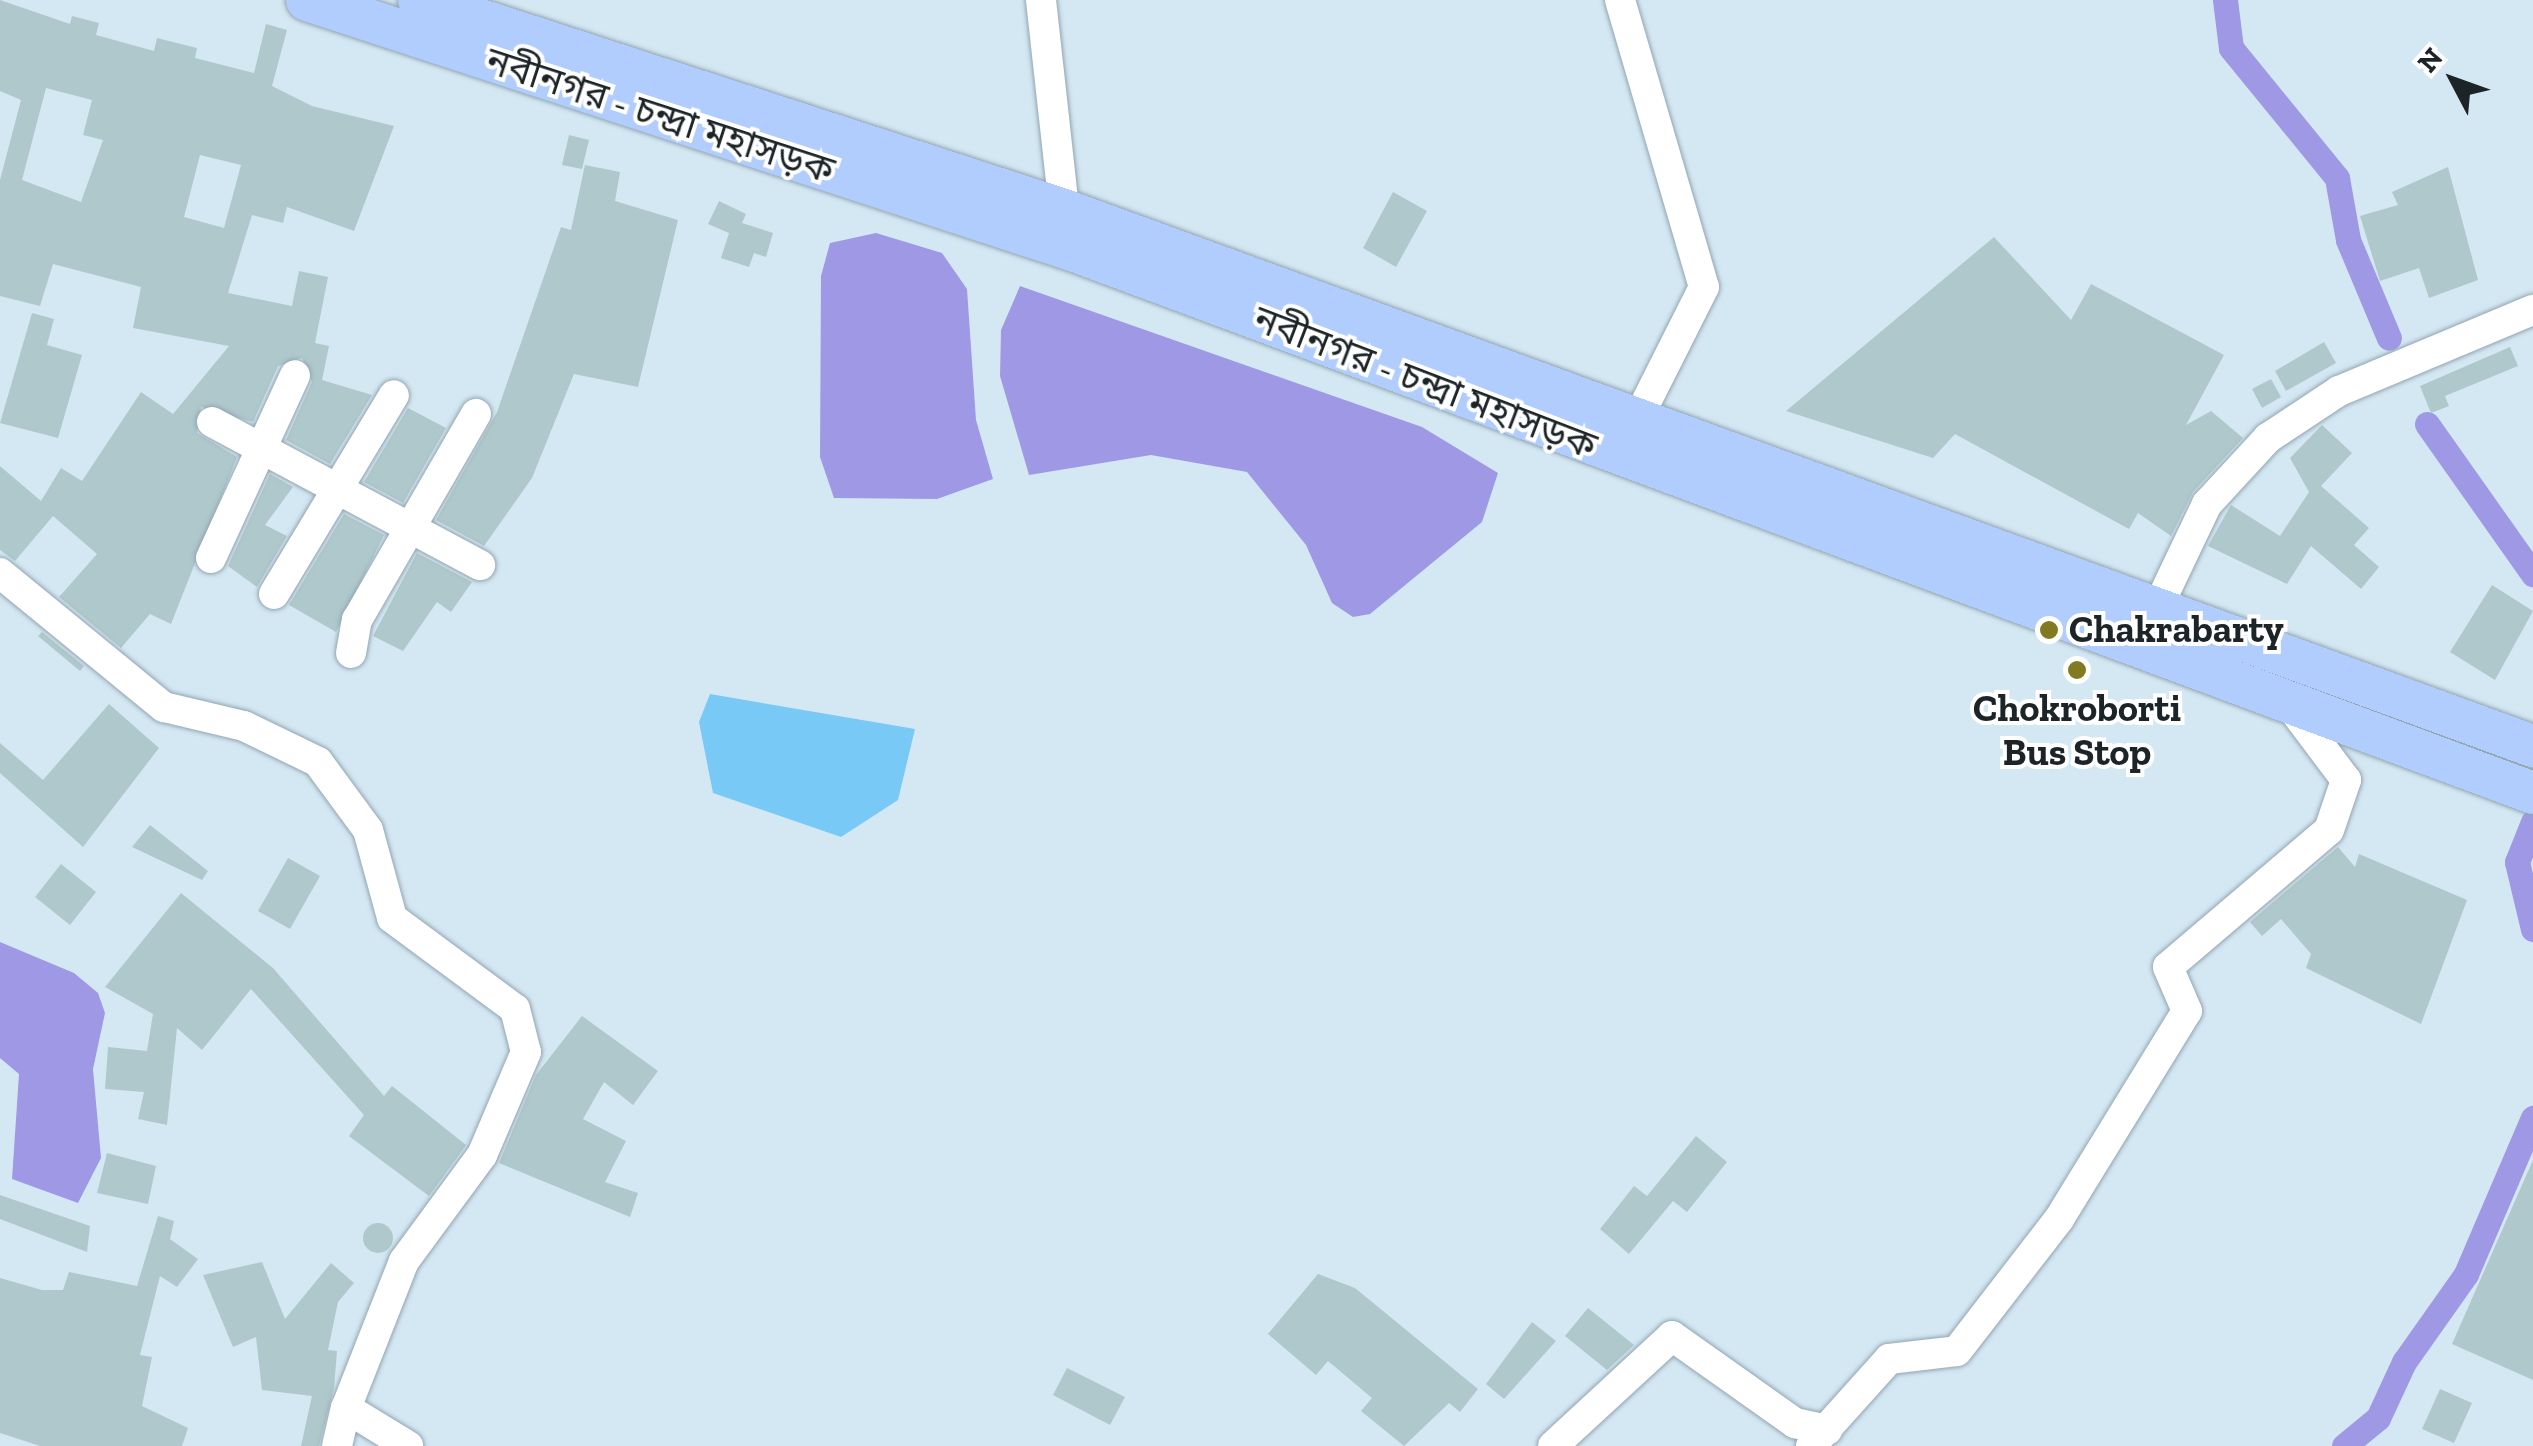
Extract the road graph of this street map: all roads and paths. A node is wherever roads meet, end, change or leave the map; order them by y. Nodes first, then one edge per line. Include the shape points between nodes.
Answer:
1 (307, 0) edge
2 (419, 0) edge
3 (1041, 0) edge
4 (1620, 0) edge
5 (1064, 210) junction
6 (2533, 310) edge
7 (295, 376) dead end
8 (394, 395) dead end
9 (476, 414) dead end
10 (1637, 420) junction
11 (212, 422) dead end
12 (264, 450) junction
13 (1762, 487) junction
14 (342, 491) junction
15 (412, 529) junction
16 (211, 558) dead end
17 (480, 565) dead end
18 (0, 573) edge
19 (274, 594) dead end
20 (2154, 615) junction
21 (352, 652) dead end
22 (2277, 690) junction
23 (2527, 744) edge
24 (2518, 787) edge
25 (346, 1408) junction
26 (1819, 1438) edge
27 (337, 1446) edge
28 (408, 1446) edge
29 (1552, 1446) edge

1 - 13 highway, নবীনগর - চন্দ্রা মহাসড়ক
2 - 5 highway, নবীনগর - চন্দ্রা মহাসড়ক
3 - 5 street
4 - 10 street via 1704,287
5 - 10 highway, নবীনগর - চন্দ্রা মহাসড়ক
6 - 20 street via 2338,390 2268,438 2207,504
7 - 12 street
8 - 14 street
9 - 15 street
10 - 13 highway, নবীনগর - চন্দ্রা মহাসড়ক
11 - 12 street
12 - 14 street
12 - 16 street
13 - 20 highway, নবীনগর - চন্দ্রা মহাসড়ক
13 - 22 highway, নবীনগর - চন্দ্রা মহাসড়ক
14 - 15 street
14 - 19 street
15 - 17 street
15 - 21 street via 357,620
18 - 25 street via 164,707 244,726 318,762 368,830 392,918 515,1008 526,1052 482,1154 404,1261
20 - 23 highway, নবীনগর - চন্দ্রা মহাসড়ক
22 - 24 highway, নবীনগর - চন্দ্রা মহাসড়ক
22 - 26 street via 2346,780 2329,830 2168,967 2187,1011 2059,1219 1958,1351 1889,1359
25 - 27 street
25 - 28 street
26 - 29 street via 1672,1336

